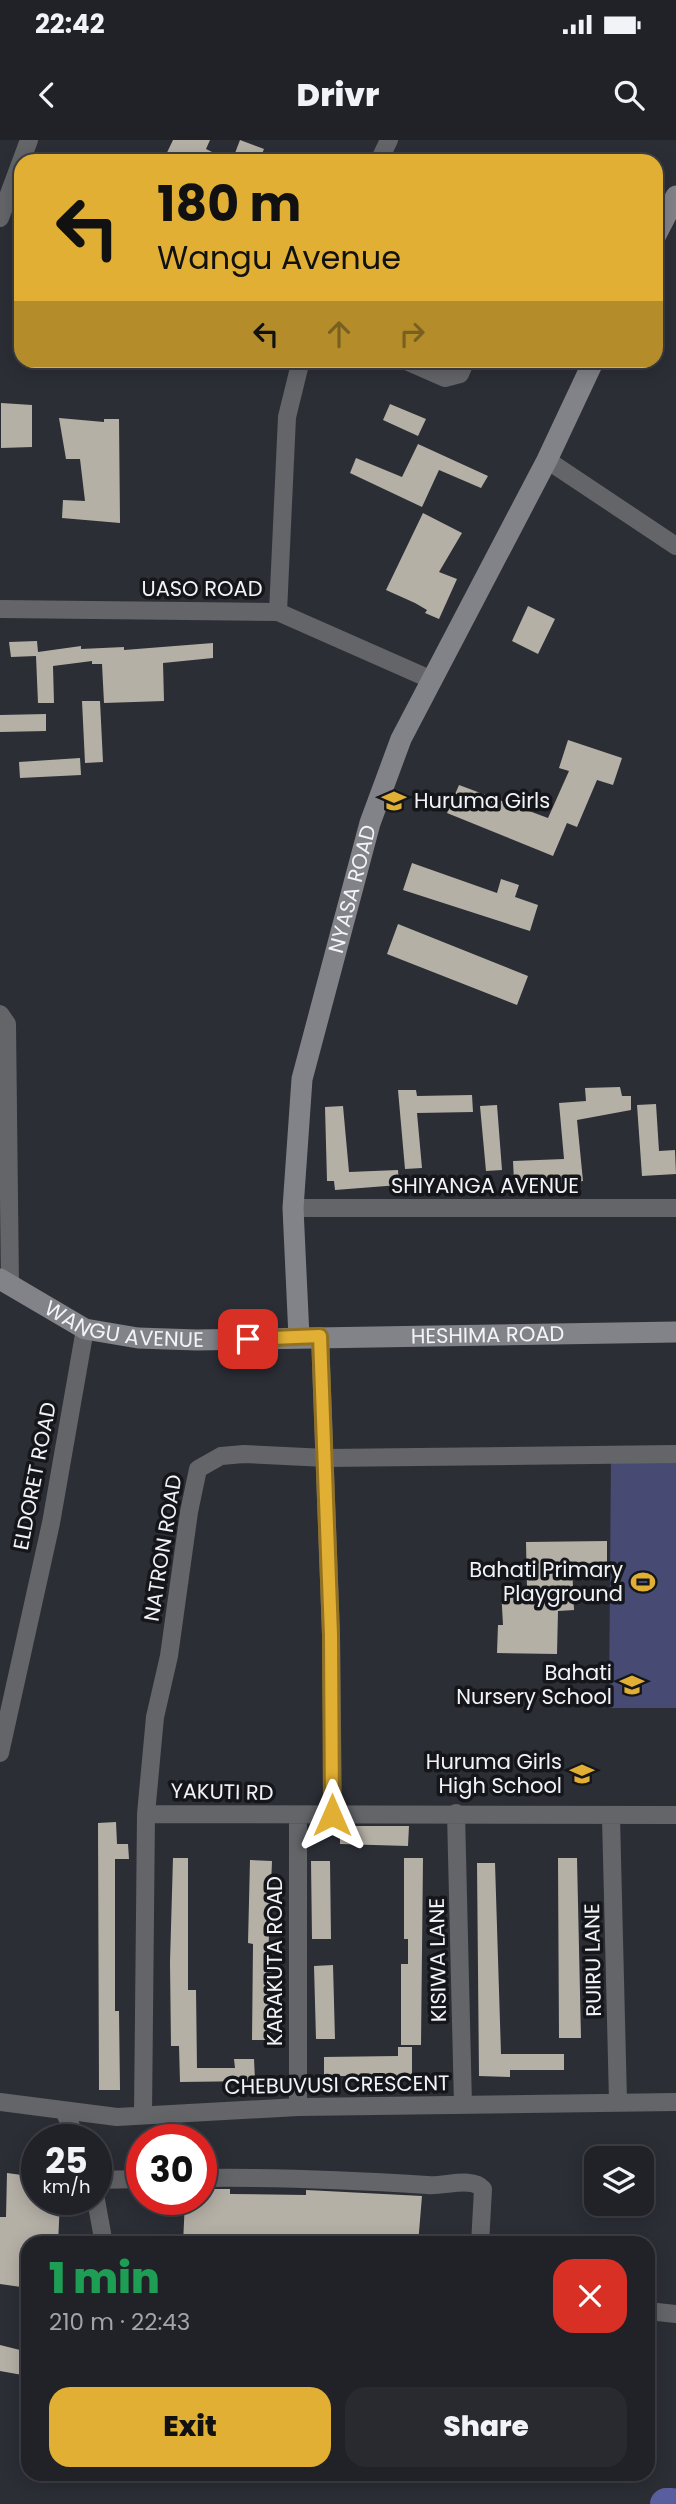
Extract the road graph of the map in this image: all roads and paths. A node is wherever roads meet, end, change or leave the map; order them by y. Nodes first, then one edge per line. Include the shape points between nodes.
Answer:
1 (14, 180) edge
2 (676, 196) edge
3 (0, 218) edge
4 (663, 221) edge
5 (299, 368) edge
6 (421, 368) edge
7 (463, 368) edge
8 (590, 368) edge
9 (547, 460) junction
10 (676, 546) edge
11 (0, 609) edge
12 (278, 612) junction
13 (432, 681) junction
14 (0, 1014) edge
15 (293, 1208) junction
16 (676, 1208) edge
17 (5, 1282) edge
18 (85, 1329) junction
19 (676, 1332) edge
20 (309, 1336) junction
21 (676, 1454) edge
22 (326, 1458) junction
23 (0, 1754) edge
24 (456, 1813) junction
25 (146, 1814) junction
26 (332, 1815) junction
27 (676, 1815) edge
28 (298, 1816) junction
29 (611, 1817) junction
30 (618, 2101) junction
31 (0, 2102) edge
32 (676, 2102) edge
33 (463, 2105) junction
34 (298, 2107) junction
35 (65, 2113) junction
36 (143, 2113) junction
37 (69, 2124) edge
38 (217, 2178) edge
39 (99, 2215) edge
40 (103, 2236) edge
41 (480, 2236) edge
42 (655, 2312) edge
43 (676, 2314) edge

1 - 3 street
2 - 4 street
5 - 12 street via 287,417
6 - 7 street via 445,378 460,374
8 - 9 street, NYASA ROAD
9 - 10 street
9 - 13 street, NYASA ROAD
11 - 12 street, UASO ROAD
12 - 13 street, UASO ROAD
13 - 15 street, NYASA ROAD via 386,778 339,932 302,1079
14 - 17 street via 7,1024
15 - 16 street, SHIYANGA AVENUE
15 - 20 street, NYASA ROAD
17 - 18 street, WANGU AVENUE
18 - 20 street, WANGU AVENUE via 138,1338 197,1340
18 - 23 street, ELDORET ROAD via 51,1523
19 - 20 street, HESHIMA ROAD
20 - 22 street
21 - 22 street, NATRON ROAD
22 - 25 street, NATRON ROAD via 244,1454 221,1456 198,1469 155,1717
22 - 26 street
24 - 26 street, YAKUTI RD
24 - 29 street, YAKUTI RD
24 - 33 street, KISIWA LANE
25 - 28 street, YAKUTI RD
25 - 36 street, NATRON ROAD
26 - 28 street, YAKUTI RD
27 - 29 street, YAKUTI RD
28 - 34 street, KARAKUTA ROAD
29 - 30 street, RUIRU LANE
30 - 32 street, CHEBUVUSI CRESCENT
30 - 33 street, CHEBUVUSI CRESCENT
31 - 35 street, CHEBUVUSI CRESCENT
33 - 34 street, CHEBUVUSI CRESCENT
34 - 36 street, CHEBUVUSI CRESCENT
35 - 36 street, CHEBUVUSI CRESCENT via 117,2117
35 - 37 street
38 - 41 street via 297,2176 430,2186 472,2182 483,2189
39 - 40 street
42 - 43 street

